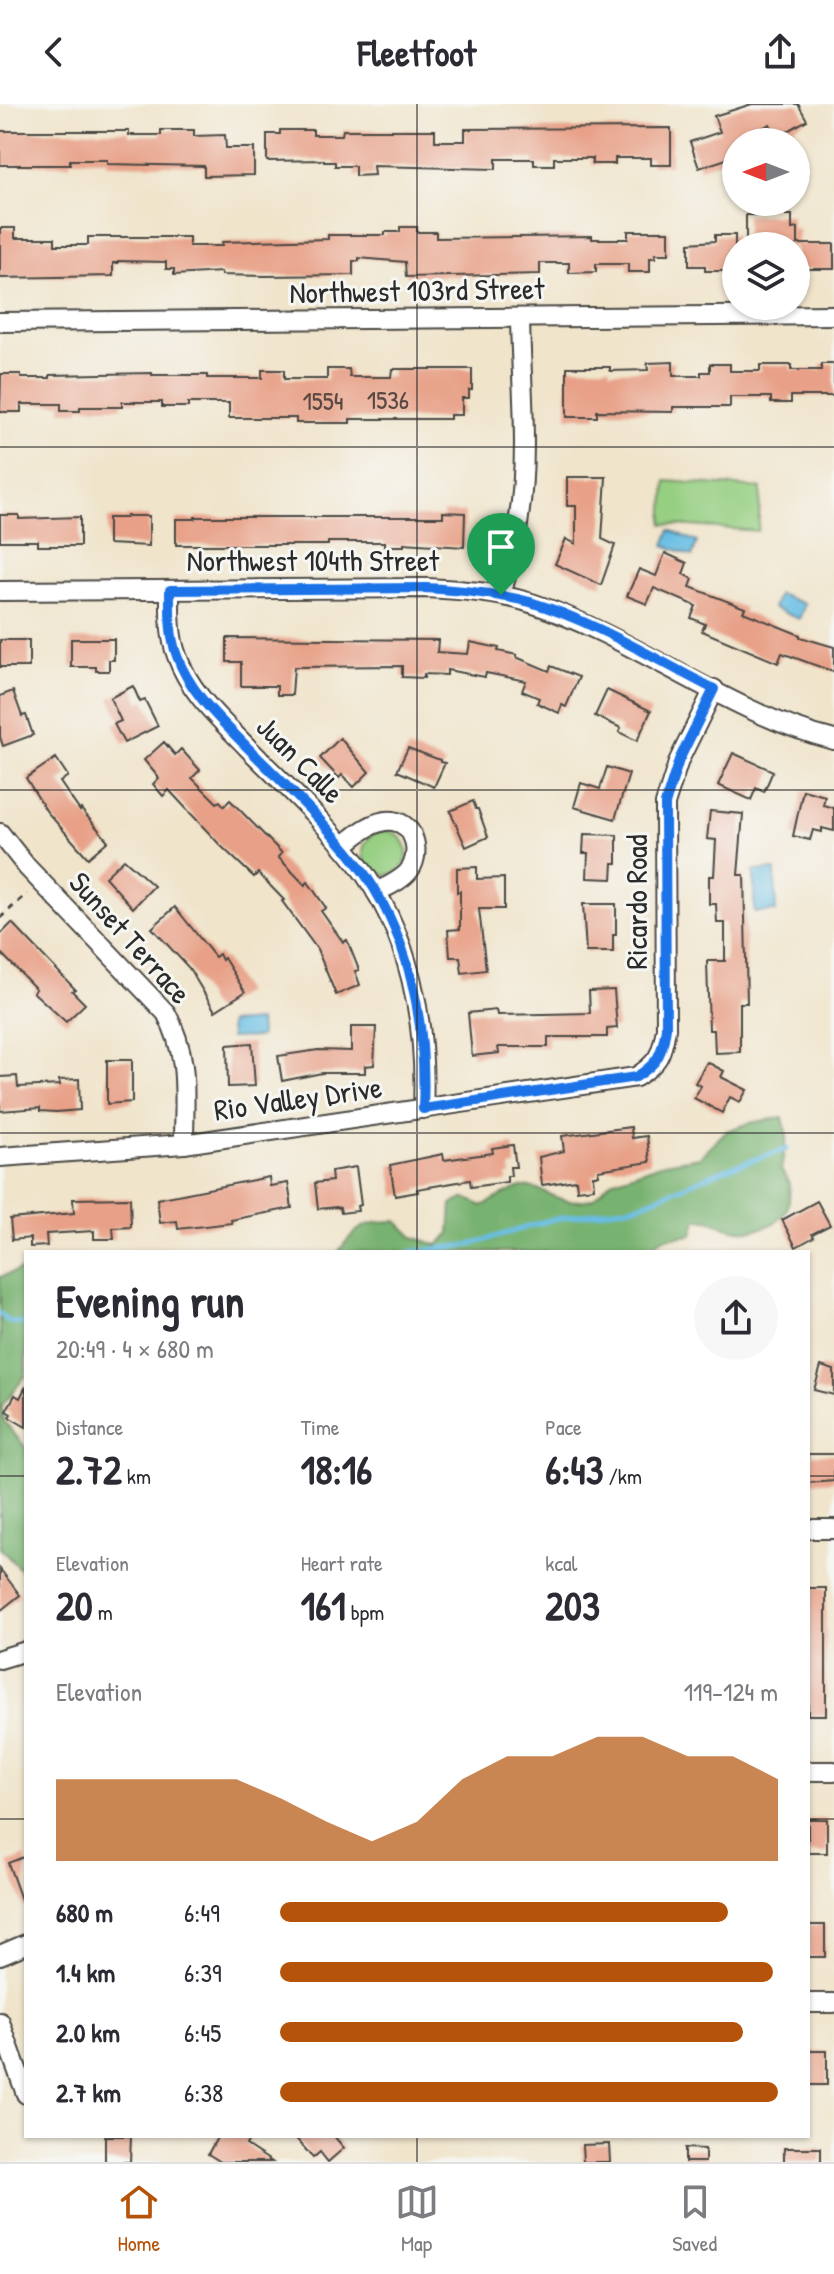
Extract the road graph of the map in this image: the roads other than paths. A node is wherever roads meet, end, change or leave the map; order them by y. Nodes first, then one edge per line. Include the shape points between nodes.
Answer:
1 (834, 315) edge
2 (520, 318) junction
3 (0, 322) edge
4 (170, 590) junction
5 (0, 591) edge
6 (501, 595) junction
7 (714, 689) junction
8 (834, 740) edge
9 (0, 833) edge
10 (343, 846) junction
11 (376, 892) junction
12 (666, 1028) joint
13 (423, 1109) junction
14 (184, 1144) junction
15 (0, 1157) edge
16 (810, 1529) edge
17 (834, 1529) edge
18 (24, 1652) edge
19 (0, 1659) edge
20 (810, 1771) edge
21 (834, 1771) edge
22 (24, 1945) edge
23 (0, 1955) edge
24 (810, 2003) edge
25 (834, 2003) edge
26 (0, 2022) edge
27 (24, 2088) edge

1 - 2 street, Northwest 103rd Street
2 - 3 street, Northwest 103rd Street
2 - 6 street via 523,473 513,555
4 - 5 street, Northwest 104th Street
4 - 6 street, Northwest 104th Street via 426,588
4 - 10 street, Juan Calle via 170,629 196,694
6 - 7 street, Northwest 104th Street via 582,622
7 - 8 street, Northwest 104th Street via 781,722
7 - 12 street, Ricardo Road via 679,760 665,804
9 - 14 street, Sunset Terrace via 166,1013 183,1057
10 - 11 street, Juan Calle
10 - 11 street via 379,822 404,825 413,836 416,848 409,871
11 - 13 street, Juan Calle via 395,928 414,988 425,1069
12 - 13 street, Rio Valley Drive via 663,1050 652,1067 636,1077
13 - 14 street, Rio Valley Drive
14 - 15 street, Rio Valley Drive
16 - 17 street
18 - 19 street
20 - 21 street
22 - 23 street
24 - 25 street
26 - 27 street

